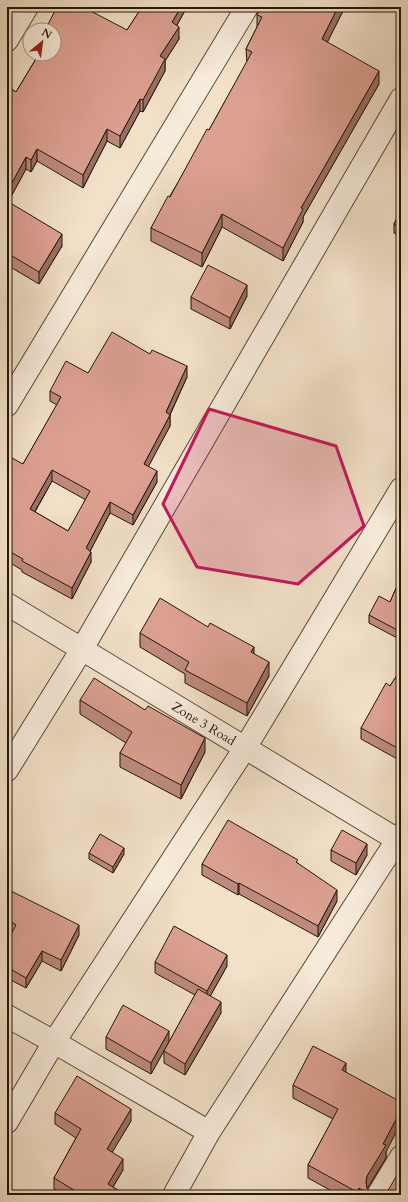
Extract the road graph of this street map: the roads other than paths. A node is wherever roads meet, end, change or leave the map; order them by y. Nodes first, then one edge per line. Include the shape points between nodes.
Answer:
1 (27, 7) edge
2 (247, 7) edge
3 (7, 40) edge
4 (401, 99) edge
5 (7, 405) edge
6 (401, 488) edge
7 (7, 604) edge
8 (82, 649) junction
9 (245, 748) junction
10 (7, 770) edge
11 (400, 838) edge
12 (7, 1016) edge
13 (54, 1042) junction
14 (7, 1122) edge
15 (209, 1132) junction
16 (401, 1157) edge
17 (174, 1195) edge
18 (378, 1195) edge

1 - 3 street
2 - 5 street
4 - 8 street
6 - 9 street
7 - 8 street, Zone 3 Road
8 - 9 street, Zone 3 Road
8 - 10 street
9 - 11 street, Zone 3 Road
9 - 13 street
11 - 15 street
12 - 13 street
13 - 14 street
13 - 15 street
15 - 17 street
16 - 18 street

